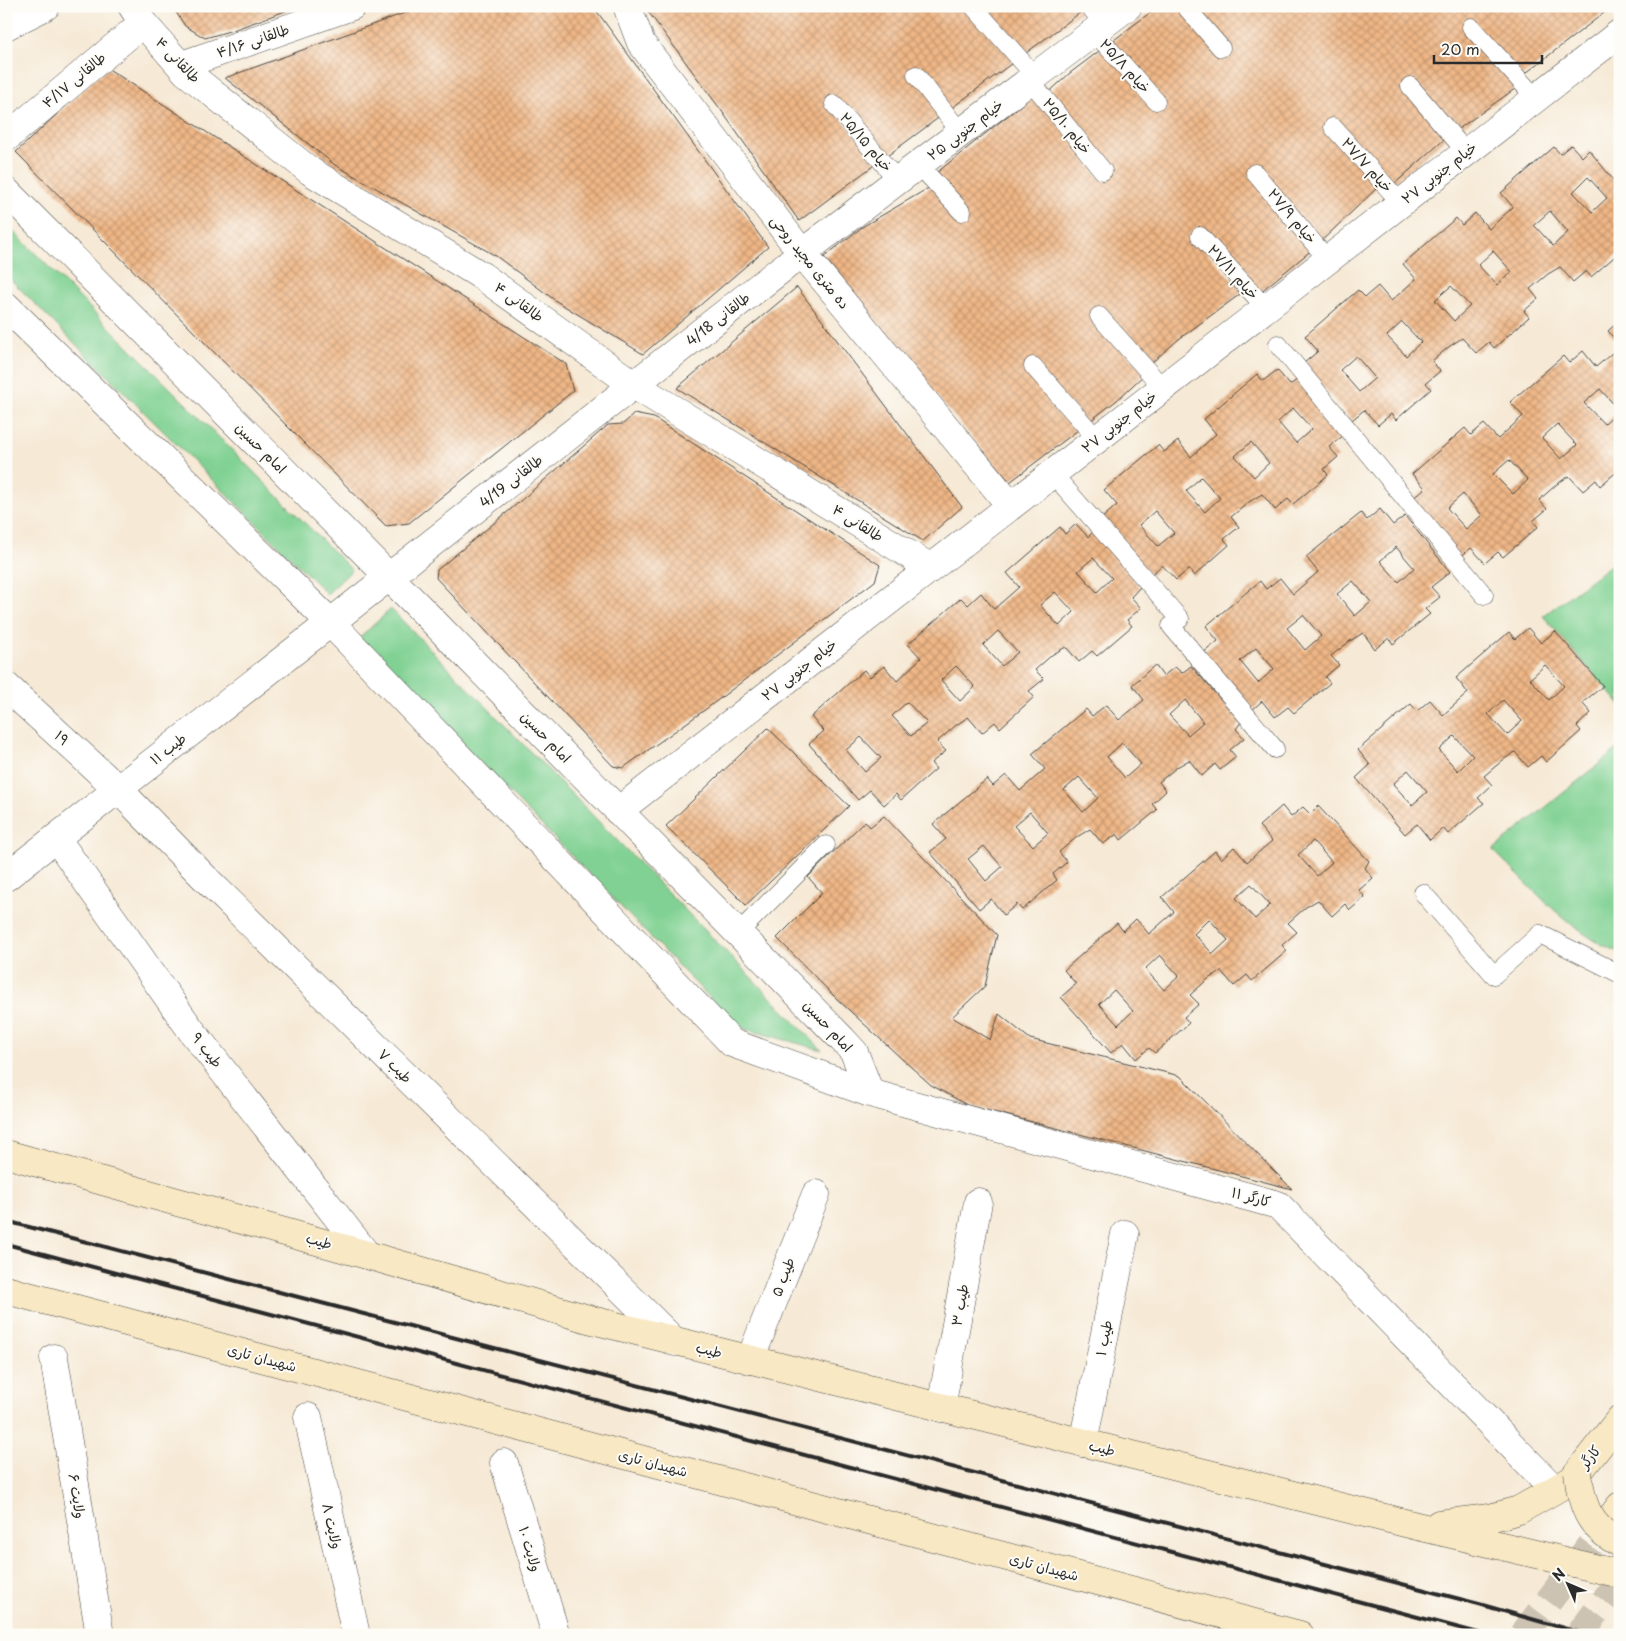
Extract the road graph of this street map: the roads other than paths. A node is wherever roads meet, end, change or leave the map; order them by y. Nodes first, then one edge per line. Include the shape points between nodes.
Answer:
1 (46, 6) edge
2 (352, 6) edge
3 (627, 6) edge
4 (973, 6) edge
5 (1128, 6) edge
6 (1185, 6) edge
7 (138, 14) edge
8 (1096, 21) edge
9 (6, 26) edge
10 (1471, 27) dead end
11 (1620, 33) edge
12 (1221, 48) dead end
13 (182, 65) junction
14 (916, 75) dead end
15 (1033, 78) junction
16 (1410, 86) dead end
17 (1536, 98) junction
18 (1156, 101) dead end
19 (834, 104) dead end
20 (1333, 126) dead end
21 (961, 133) junction
22 (6, 138) edge
23 (1466, 152) junction
24 (1103, 171) dead end
25 (908, 173) junction
26 (1255, 173) dead end
27 (6, 191) edge
28 (1401, 203) junction
29 (962, 212) dead end
30 (1200, 236) dead end
31 (802, 254) junction
32 (1328, 260) junction
33 (6, 306) edge
34 (1266, 308) junction
35 (1099, 316) dead end
36 (1278, 344) dead end
37 (1032, 366) dead end
38 (634, 386) junction
39 (1164, 388) junction
40 (1096, 439) junction
41 (1052, 473) junction
42 (1011, 506) junction
43 (931, 568) junction
44 (388, 576) junction
45 (1484, 595) dead end
46 (330, 622) junction
47 (6, 686) edge
48 (1275, 749) dead end
49 (118, 789) junction
50 (618, 811) junction
51 (56, 838) junction
52 (826, 845) dead end
53 (8, 873) edge
54 (1423, 893) dead end
55 (738, 933) junction
56 (1620, 974) edge
57 (870, 1093) junction
58 (6, 1154) edge
59 (816, 1194) dead end
60 (978, 1202) dead end
61 (1125, 1234) dead end
62 (368, 1255) junction
63 (6, 1290) edge
64 (675, 1342) junction
65 (54, 1358) dead end
66 (750, 1360) junction
67 (941, 1408) junction
68 (308, 1417) dead end
69 (1620, 1419) edge
70 (1083, 1443) junction
71 (504, 1462) dead end
72 (1578, 1472) junction
73 (1554, 1489) junction
74 (1617, 1522) edge
75 (1417, 1526) junction
76 (1620, 1574) edge
77 (1292, 1633) edge
78 (100, 1635) edge
79 (356, 1635) edge
80 (556, 1635) edge

1 - 9 street
2 - 13 street, طالقانی ۴/۱۶
3 - 31 street, ده متری مجید روحی via 641,43
4 - 15 lane, خیام ۲۵/۱۰
5 - 8 street, خیام جنوبی ۲۵
6 - 12 lane
7 - 13 street, طالقانی ۴
7 - 22 street, طالقانی ۴/۱۷
8 - 15 street, خیام جنوبی ۲۵
8 - 18 lane, خیام ۲۵/۸
10 - 17 lane
11 - 17 street, خیام جنوبی ۲۷
13 - 38 street, طالقانی ۴ via 186,72 310,171 482,276
14 - 21 lane
15 - 21 street, خیام جنوبی ۲۵
15 - 24 lane, خیام ۲۵/۱۰
16 - 23 lane
17 - 23 street, خیام جنوبی ۲۷
19 - 25 lane, خیام ۲۵/۱۵
20 - 28 lane, خیام ۲۷/۷
21 - 25 street, خیام جنوبی ۲۵
23 - 28 street, خیام جنوبی ۲۷
25 - 29 lane, خیام ۲۵/۱۵
25 - 31 street, خیام جنوبی ۲۵
26 - 32 lane, خیام ۲۷/۹
27 - 44 street, امام حسین
28 - 32 street, خیام جنوبی ۲۷
30 - 34 lane, خیام ۲۷/۱۱
31 - 38 street, طالقانی 4/18
31 - 42 street, ده متری مجید روحی
32 - 34 street, خیام جنوبی ۲۷
33 - 46 street
34 - 39 street, خیام جنوبی ۲۷
35 - 39 lane
36 - 45 lane
37 - 40 lane
38 - 43 street, طالقانی ۴
38 - 44 street, طالقانی 4/19
39 - 40 street, خیام جنوبی ۲۷
40 - 41 street, خیام جنوبی ۲۷
41 - 42 street, خیام جنوبی ۲۷
41 - 48 lane
42 - 43 street, خیام جنوبی ۲۷
43 - 50 street, خیام جنوبی ۲۷
44 - 46 street, طالقانی 4/19
44 - 50 street, امام حسین
46 - 49 street, طیب ۱۱
46 - 57 street via 732,1043
47 - 49 street, ۱۹
49 - 51 street, طیب ۱۱
49 - 64 street, طیب ۷
50 - 55 street, امام حسین
51 - 53 street, طیب ۱۱
51 - 62 street, طیب ۹ via 191,1030
52 - 55 lane
54 - 56 lane via 1494,975 1540,934
55 - 57 street, امام حسین via 854,1052
57 - 73 street, کارگر ۱۱ via 1278,1205
58 - 62 street, طیب
59 - 66 street, طیب ۵
60 - 67 street, طیب ۳
61 - 70 street, طیب ۱
62 - 64 street, طیب
63 - 77 street, شهیدان تاری
64 - 66 street, طیب
65 - 78 street, ولایت ۶
66 - 67 street, طیب
67 - 70 street, طیب
68 - 79 street, ولایت ۸
69 - 72 street, کارگر
70 - 75 street, طیب
71 - 80 street, ولایت ۱۰
72 - 73 street, کارگر via 1572,1480
72 - 74 street, bridge via 1584,1509 1597,1527
73 - 75 street, کارگر via 1518,1510 1490,1518
75 - 76 street, طیب

